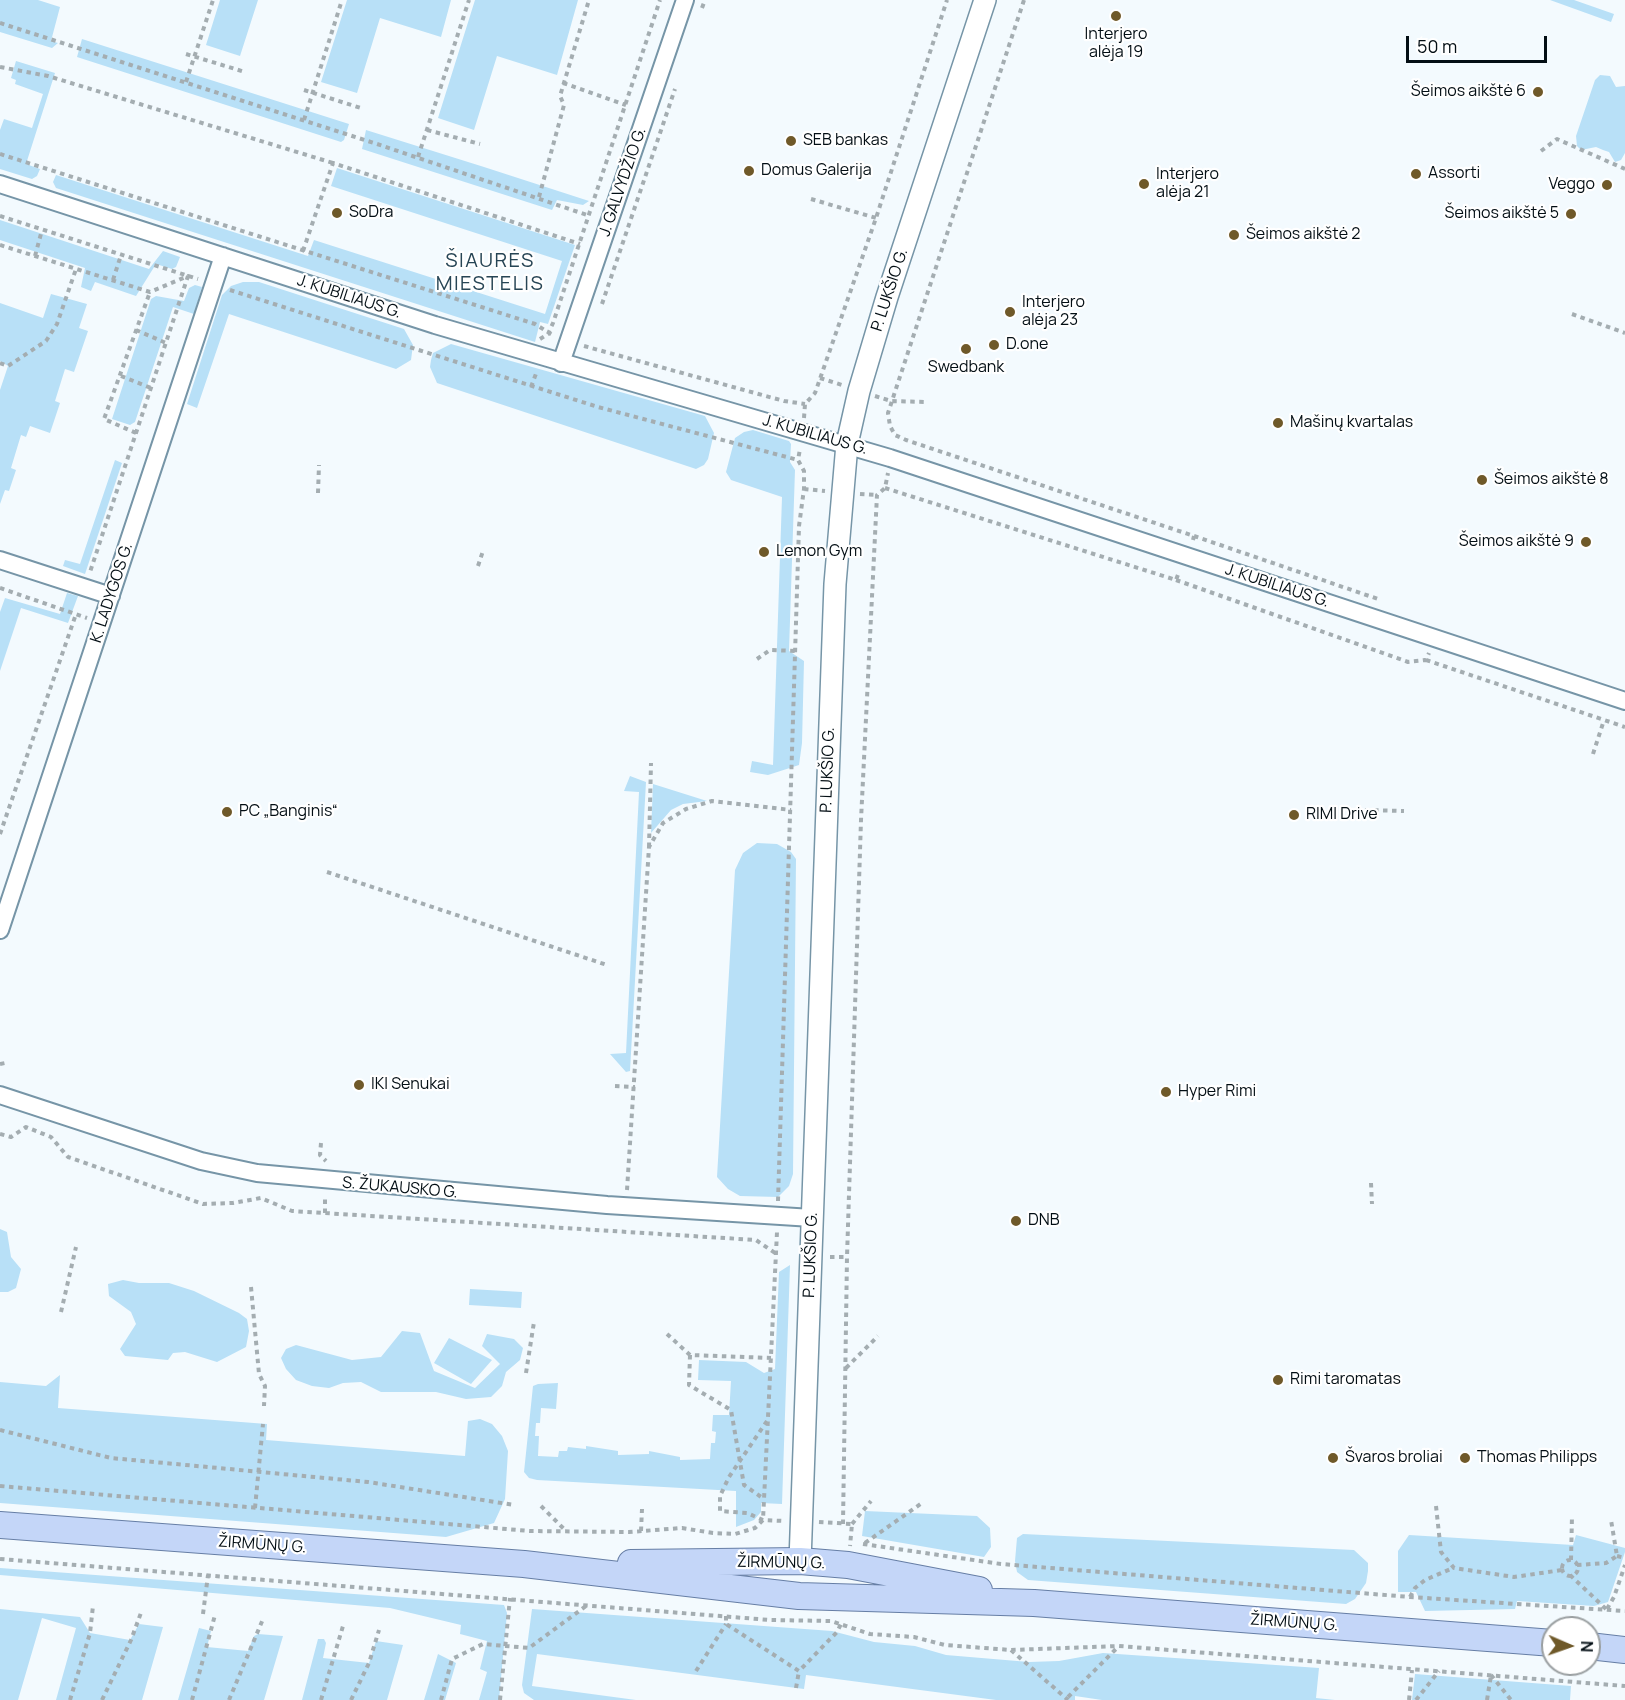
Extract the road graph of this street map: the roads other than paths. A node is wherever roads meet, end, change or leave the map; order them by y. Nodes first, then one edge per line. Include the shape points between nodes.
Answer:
1 (685, 0) edge
2 (985, 0) edge
3 (0, 184) edge
4 (223, 256) junction
5 (561, 363) junction
6 (846, 444) junction
7 (0, 560) edge
8 (111, 596) junction
9 (1625, 701) edge
10 (0, 930) edge
11 (0, 1095) edge
12 (812, 1218) junction
13 (0, 1525) edge
14 (800, 1561) junction
15 (524, 1564) junction
16 (799, 1596) junction
17 (1034, 1603) junction
18 (1541, 1642) edge
19 (1601, 1646) edge
20 (1624, 1647) edge

1 - 5 street, J. GALVYDŽIO G.
2 - 6 street, P. LUKŠIO G. via 886,297
3 - 4 street, J. KUBILIAUS G.
4 - 5 street, J. KUBILIAUS G.
4 - 8 street, K. LADYGOS G.
5 - 6 street, J. KUBILIAUS G.
6 - 9 street, J. KUBILIAUS G.
6 - 12 street, P. LUKŠIO G. via 835,584
7 - 8 street
8 - 10 street, K. LADYGOS G.
11 - 12 street, S. ŽUKAUSKO G. via 201,1161 257,1173 625,1206
12 - 14 street, P. LUKŠIO G.
13 - 15 main road, ŽIRMŪNŲ G.
14 - 15 main road, ŽIRMŪNŲ G.
14 - 16 main road
14 - 17 main road, ŽIRMŪNŲ G. via 848,1565
15 - 16 main road, ŽIRMŪNŲ G.
16 - 17 main road, ŽIRMŪNŲ G.
17 - 18 main road, ŽIRMŪNŲ G.
19 - 20 main road

